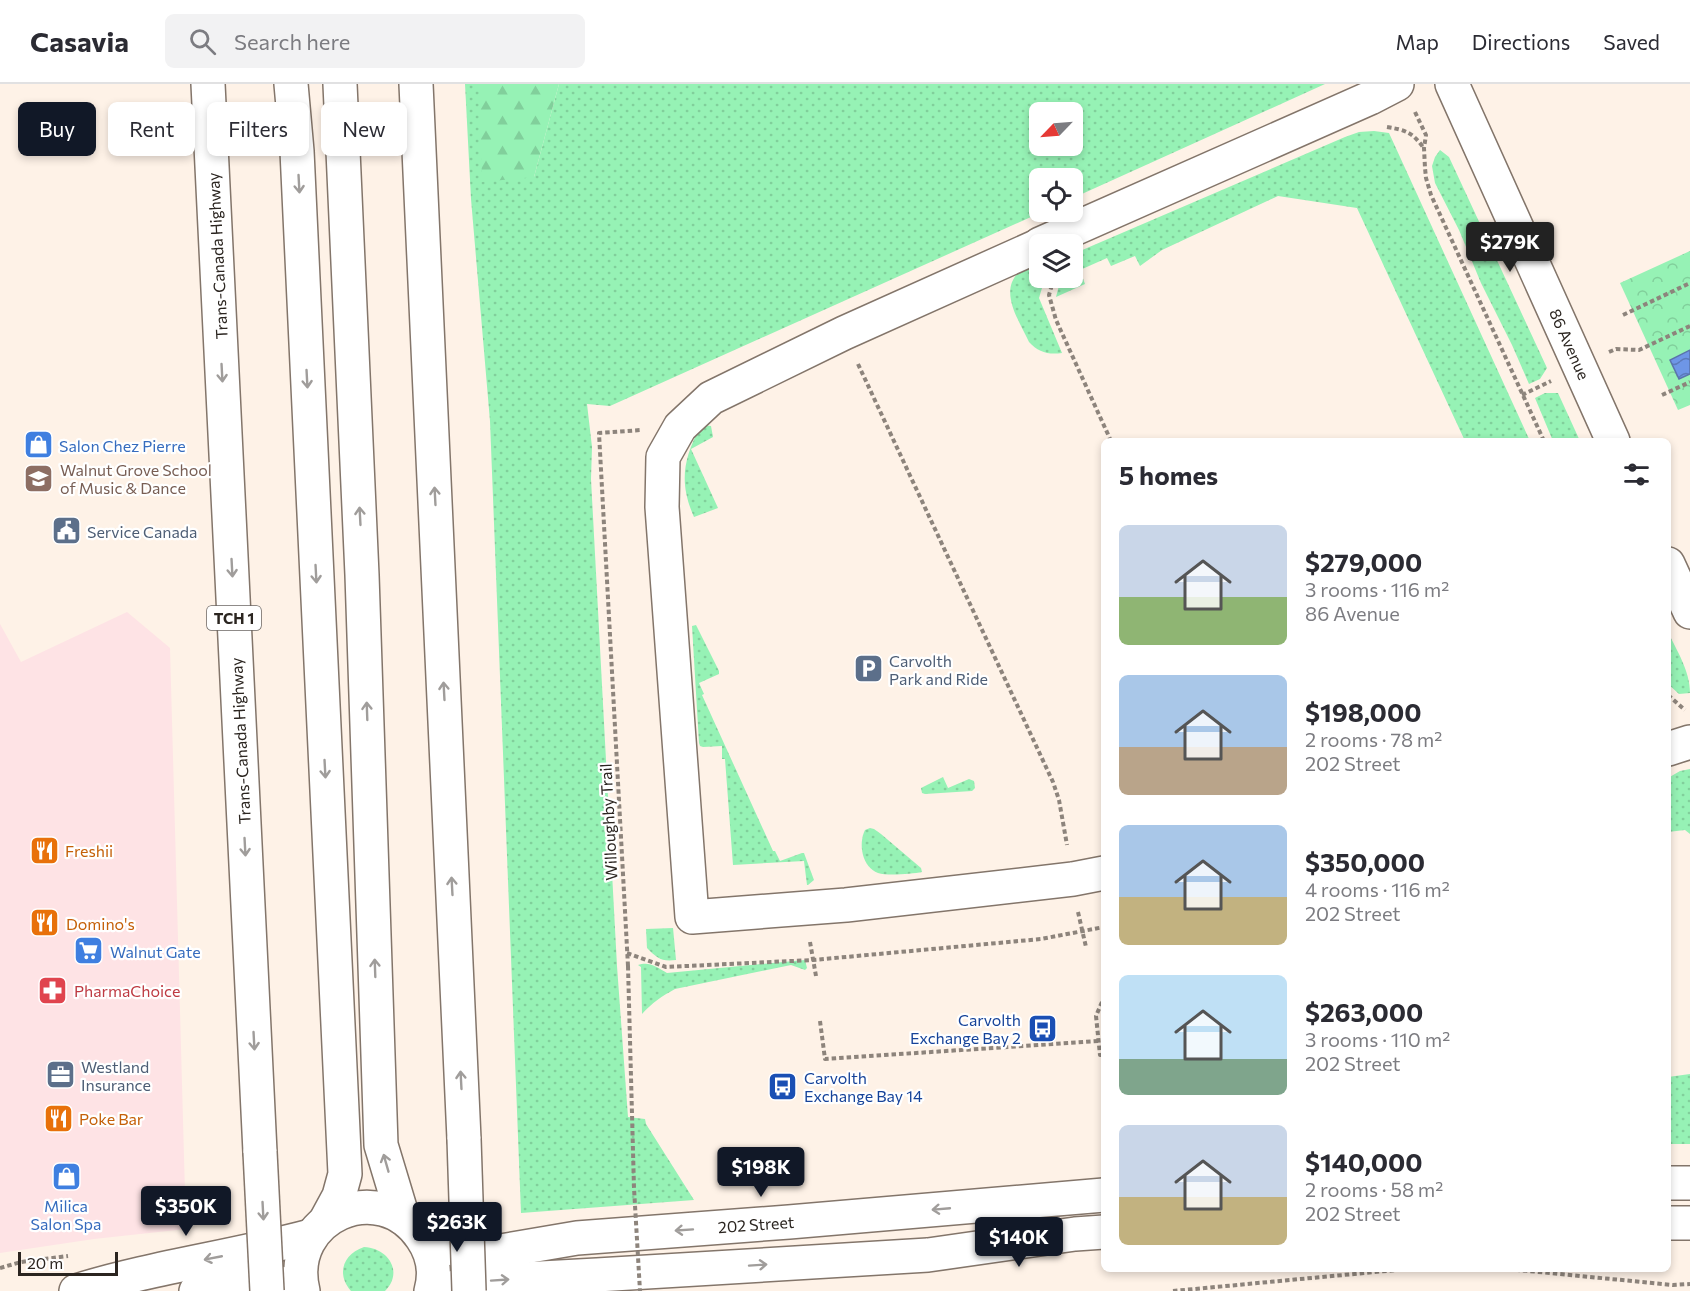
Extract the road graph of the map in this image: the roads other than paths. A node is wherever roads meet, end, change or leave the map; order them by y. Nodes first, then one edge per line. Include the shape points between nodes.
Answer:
1 (208, 84) edge
2 (291, 84) edge
3 (340, 84) edge
4 (416, 84) edge
5 (1452, 84) edge
6 (1404, 94) edge
7 (1063, 234) edge
8 (1029, 249) edge
9 (1612, 438) edge
10 (1671, 571) edge
11 (1690, 612) edge
12 (1690, 742) edge
13 (1671, 748) edge
14 (1089, 876) edge
15 (1671, 1183) edge
16 (1690, 1184) edge
17 (1101, 1195) edge
18 (409, 1223) junction
19 (1671, 1223) edge
20 (1690, 1223) edge
21 (318, 1228) junction
22 (1101, 1232) edge
23 (76, 1291) edge
24 (196, 1291) edge
25 (267, 1291) edge
26 (291, 1291) edge
27 (303, 1291) edge
28 (431, 1291) edge
29 (444, 1291) edge
30 (469, 1291) edge

1 -> 25 main road, Trans-Canada Highway / TCH 1, bridge
2 -> 21 main road via 298,163 345,1174 339,1196
18 -> 3 main road via 381,1145 362,564
30 -> 4 main road, bridge
5 - 9 main road, 86 Avenue
6 - 7 main road via 1370,98
8 - 14 main road via 711,398 680,427 663,457 662,507 692,917 846,905
10 - 11 main road
12 - 13 main road
15 - 16 main road
17 -> 18 main road, 202 Street via 577,1238 477,1255 450,1248
18 - 21 main road, 202 Street via 388,1210 365,1207 345,1210
18 - 28 main road via 432,1258
19 - 20 main road
21 -> 23 main road via 269,1247
21 - 27 main road via 301,1260 299,1277
29 -> 22 main road via 469,1281 928,1255
24 - 26 main road via 245,1279 280,1283

